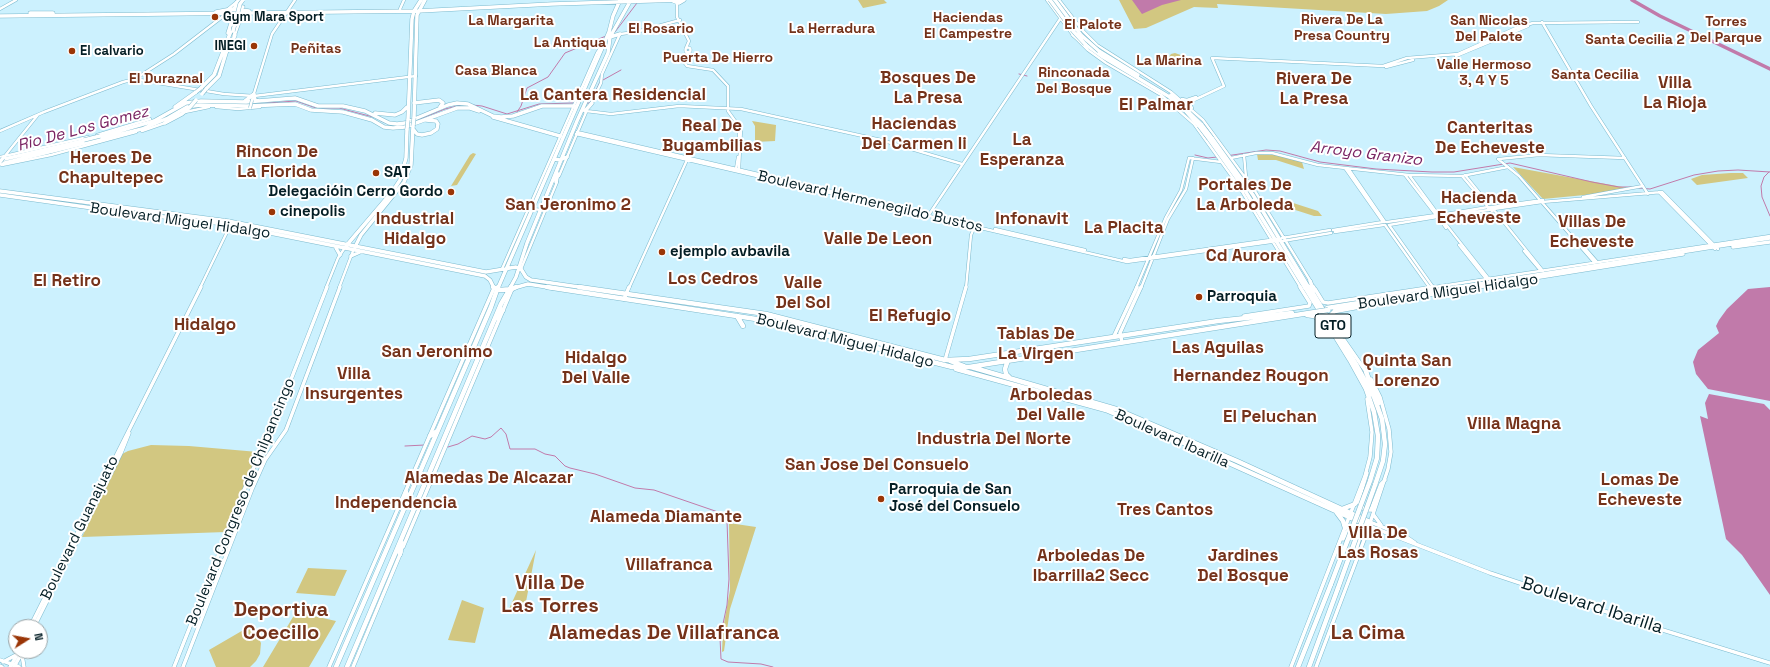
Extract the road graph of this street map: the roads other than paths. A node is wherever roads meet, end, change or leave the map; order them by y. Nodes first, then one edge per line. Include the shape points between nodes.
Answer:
1 (16, 0) edge
2 (240, 0) edge
3 (295, 0) edge
4 (404, 0) edge
5 (421, 0) edge
6 (425, 0) edge
7 (602, 0) edge
8 (671, 0) edge
9 (684, 0) edge
10 (1047, 0) edge
11 (1050, 0) edge
12 (1055, 0) edge
13 (1059, 0) edge
14 (592, 1) edge
15 (633, 1) edge
16 (679, 1) edge
17 (621, 2) edge
18 (243, 7) dead end
19 (0, 9) edge
20 (400, 9) junction
21 (227, 10) junction
22 (287, 11) junction
23 (416, 11) junction
24 (376, 12) junction
25 (1068, 12) junction
26 (1056, 13) junction
27 (224, 14) junction
28 (0, 15) edge
29 (217, 16) junction
30 (232, 16) junction
31 (613, 16) junction
32 (365, 17) dead end
33 (621, 17) junction
34 (1060, 19) junction
35 (679, 20) junction
36 (1063, 23) junction
37 (1542, 23) junction
38 (1055, 28) junction
39 (1081, 29) junction
40 (232, 31) junction
41 (611, 32) junction
42 (620, 34) junction
43 (1071, 34) junction
44 (610, 37) junction
45 (617, 39) junction
46 (1489, 40) junction
47 (1482, 44) junction
48 (1486, 44) junction
49 (225, 46) junction
50 (1477, 48) junction
51 (1092, 49) junction
52 (686, 50) junction
53 (226, 53) junction
54 (220, 56) junction
55 (606, 57) junction
56 (1212, 59) junction
57 (1124, 64) junction
58 (1116, 65) junction
59 (222, 66) junction
60 (1124, 73) junction
61 (1135, 73) junction
62 (602, 74) junction
63 (416, 76) junction
64 (1129, 76) junction
65 (409, 77) junction
66 (134, 79) junction
67 (1145, 80) junction
68 (1224, 85) junction
69 (198, 90) junction
70 (254, 95) junction
71 (279, 99) junction
72 (1180, 99) junction
73 (223, 100) junction
74 (408, 102) junction
75 (414, 103) junction
76 (592, 103) junction
77 (278, 104) junction
78 (575, 106) junction
79 (727, 107) junction
80 (190, 108) junction
81 (250, 108) junction
82 (1192, 109) junction
83 (365, 111) junction
84 (586, 111) junction
85 (432, 112) junction
86 (182, 114) junction
87 (38, 115) junction
88 (168, 118) junction
89 (1201, 118) junction
90 (1189, 119) junction
91 (150, 120) junction
92 (577, 121) junction
93 (418, 122) junction
94 (165, 123) joint
95 (413, 127) junction
96 (0, 131) edge
97 (576, 133) junction
98 (106, 135) junction
99 (560, 136) junction
100 (1215, 136) junction
101 (1204, 138) junction
102 (53, 146) junction
103 (30, 154) junction
104 (553, 154) junction
105 (51, 155) junction
106 (1244, 155) junction
107 (567, 157) junction
108 (1625, 158) junction
109 (554, 159) junction
110 (562, 159) junction
111 (687, 159) junction
112 (1225, 159) junction
113 (18, 160) junction
114 (1, 162) edge
115 (962, 164) junction
116 (551, 166) junction
117 (559, 167) junction
118 (1508, 167) junction
119 (1346, 168) junction
120 (737, 169) junction
121 (1405, 175) junction
122 (1409, 175) junction
123 (1464, 175) junction
124 (1246, 178) junction
125 (542, 179) junction
126 (556, 182) junction
127 (1640, 182) junction
128 (543, 186) junction
129 (1638, 187) junction
130 (1644, 188) junction
131 (0, 191) edge
132 (1648, 194) junction
133 (0, 195) edge
134 (535, 195) junction
135 (1244, 195) junction
136 (32, 196) junction
137 (17, 198) junction
138 (1258, 200) junction
139 (1541, 200) junction
140 (1252, 203) junction
141 (1269, 203) dead end
142 (1264, 206) junction
143 (1491, 208) junction
144 (531, 209) junction
145 (543, 210) junction
146 (928, 215) junction
147 (1438, 216) junction
148 (1386, 223) junction
149 (225, 224) junction
150 (244, 226) junction
151 (975, 226) junction
152 (228, 230) junction
153 (536, 230) junction
154 (232, 231) junction
155 (1770, 237) edge
156 (352, 238) junction
157 (529, 238) junction
158 (224, 240) junction
159 (1278, 240) junction
160 (1770, 242) edge
161 (347, 245) junction
162 (336, 247) junction
163 (1714, 247) junction
164 (353, 248) junction
165 (344, 249) junction
166 (360, 252) junction
167 (513, 252) junction
168 (523, 254) junction
169 (1663, 254) junction
170 (340, 255) junction
171 (1643, 255) junction
172 (351, 256) junction
173 (1152, 258) junction
174 (507, 260) junction
175 (1597, 265) junction
176 (504, 268) junction
177 (520, 268) junction
178 (1288, 268) junction
179 (1300, 268) junction
180 (1294, 270) junction
181 (496, 272) junction
182 (1543, 272) junction
183 (525, 275) junction
184 (1294, 278) junction
185 (490, 280) junction
186 (1310, 281) junction
187 (1490, 282) junction
188 (520, 285) junction
189 (496, 289) junction
190 (511, 289) junction
191 (1434, 290) junction
192 (1400, 292) junction
193 (627, 294) junction
194 (1410, 297) junction
195 (624, 299) junction
196 (1382, 299) junction
197 (1312, 300) junction
198 (1318, 302) junction
199 (501, 304) junction
200 (491, 307) junction
201 (1327, 309) junction
202 (503, 310) junction
203 (1314, 311) junction
204 (736, 316) junction
205 (486, 317) junction
206 (1239, 318) junction
207 (1244, 323) junction
208 (479, 324) junction
209 (1329, 324) junction
210 (492, 325) junction
211 (743, 326) dead end
212 (1119, 336) junction
213 (1124, 342) junction
214 (880, 344) junction
215 (1100, 346) junction
216 (872, 347) junction
217 (945, 360) junction
218 (1008, 360) junction
219 (942, 366) junction
220 (969, 367) junction
221 (1366, 372) junction
222 (1010, 378) junction
223 (1366, 389) junction
224 (1380, 411) junction
225 (1155, 425) junction
226 (1147, 427) junction
227 (438, 431) junction
228 (430, 436) junction
229 (429, 445) junction
230 (443, 446) junction
231 (122, 447) junction
232 (1194, 447) junction
233 (1212, 450) junction
234 (437, 458) junction
235 (1237, 460) junction
236 (424, 464) junction
237 (437, 467) junction
238 (1237, 468) junction
239 (1367, 470) junction
240 (431, 476) junction
241 (1385, 480) junction
242 (414, 489) junction
243 (406, 492) junction
244 (424, 495) junction
245 (407, 502) junction
246 (1355, 504) junction
247 (1340, 509) junction
248 (1333, 510) junction
249 (1373, 513) junction
250 (1350, 516) junction
251 (1369, 524) junction
252 (407, 527) junction
253 (1382, 527) junction
254 (1345, 528) junction
255 (1380, 531) junction
256 (1367, 532) junction
257 (1413, 542) junction
258 (1340, 544) junction
259 (400, 554) junction
260 (1357, 556) junction
261 (375, 570) junction
262 (362, 591) junction
263 (368, 591) junction
264 (34, 619) edge
265 (38, 619) edge
266 (1301, 658) junction
267 (1, 661) edge
268 (176, 662) junction
269 (185, 662) junction
270 (1770, 663) edge
271 (14, 666) edge
272 (174, 667) edge
273 (183, 667) edge
274 (329, 667) edge
275 (336, 667) edge
276 (348, 667) edge
277 (353, 667) edge
278 (1292, 667) edge
279 (1298, 667) edge
280 (1309, 667) edge
281 (1316, 667) edge

1 - 19 street
2 - 18 main road via 234,7
2 - 21 street
2 - 40 main road, bridge
3 - 22 street
4 - 20 street
5 - 23 main road
6 - 23 main road
7 - 14 main road
8 - 15 main road
8 - 16 main road
8 - 35 street via 677,3
9 - 16 main road
10 - 26 street
11 - 51 main road, GTO, bridge via 1073,31
12 - 61 main road, GTO, bridge via 1081,35 1099,51
13 - 25 street
14 - 17 main road
14 - 23 main road
15 - 17 main road
15 - 33 main road
16 - 35 street
17 - 31 main road
20 - 22 main road
20 - 23 main road
21 - 22 main road
21 - 27 street
21 - 28 main road
22 - 24 main road
22 - 30 main road
22 - 70 street via 273,32
23 - 24 main road
23 - 63 main road
23 - 65 main road
24 - 32 main road
25 - 26 street via 1067,19
25 - 39 street
26 - 34 street
27 - 29 main road
27 - 30 main road
27 - 66 street via 174,54
28 - 29 main road
29 - 66 street via 173,53
30 - 49 main road
30 - 53 main road via 241,16
31 - 33 main road
31 - 41 main road
33 - 41 main road
34 - 36 street
34 - 38 street
35 - 42 street via 634,33
35 - 52 street via 689,41
35 - 52 street via 691,41 690,48
36 - 38 street
36 - 43 street
37 - 37 street via 1638,22 1631,21
37 - 46 street via 1522,25
37 - 48 street via 1522,28
37 - 108 street
38 - 115 street
39 - 43 street via 1070,24 1068,26
39 - 57 street via 1097,45
40 - 49 main road
40 - 53 main road
41 - 44 main road
42 - 44 main road
42 - 45 street
43 - 51 main road
43 - 60 street via 1094,55
44 - 45 main road
44 - 55 main road
44 - 78 main road via 605,41
45 - 62 street
46 - 47 street
46 - 48 street via 1484,43
47 - 50 street
47 - 56 street via 1454,55 1407,58 1383,66
48 - 50 street
49 - 54 main road
50 - 56 street via 1455,57 1413,60 1386,67
51 - 58 main road, GTO
52 - 79 street via 682,62 685,66 710,70 725,85 728,91
53 - 59 main road
54 - 59 main road via 218,66
54 - 69 main road via 214,76
55 - 62 main road
55 - 92 main road
56 - 68 street
57 - 61 main road
57 - 72 street
58 - 60 main road
58 - 67 main road, GTO
59 - 80 main road, bridge via 217,77
60 - 64 street
61 - 67 main road, GTO
62 - 76 street
63 - 65 street
63 - 75 main road
64 - 67 main road
64 - 90 street via 1165,98
65 - 70 street
65 - 74 main road
66 - 69 street
66 - 87 street
67 - 112 main road, GTO, bridge via 1185,110
68 - 72 street via 1192,99
68 - 82 street via 1192,102
69 - 70 street
69 - 91 main road
70 - 71 main road via 256,101
70 - 73 main road via 245,102
70 - 81 street, bridge
71 - 73 main road via 246,102
71 - 83 main road via 295,98 316,106 343,106
72 - 82 street
73 - 98 main road via 190,102 157,120
74 - 83 main road via 405,110 397,115
74 - 156 main road, bridge via 405,164 400,180
75 - 85 main road via 437,100 442,102 442,106
75 - 95 main road, bridge
76 - 84 street
76 - 92 main road
77 - 81 street
77 - 88 main road via 200,105 187,107
77 - 93 main road via 295,104 315,111 343,112 372,120 388,128 405,127
78 - 85 main road via 542,106 506,117 496,116 465,103 450,104
78 - 99 street
78 - 109 main road
79 - 84 street via 676,106 611,114
79 - 115 street via 848,132
79 - 120 street via 729,114 741,129
80 - 86 main road
80 - 88 main road
81 - 86 street via 206,107
82 - 89 street
83 - 85 main road via 389,123 397,124
84 - 97 street
86 - 94 main road
87 - 96 street
87 - 114 street
88 - 113 main road via 142,129
89 - 90 street via 1204,127
89 - 100 street
90 - 101 street
91 - 102 street
91 - 103 main road, bridge
92 - 110 main road
93 - 95 main road via 434,120 438,122 438,127 433,132 422,135 417,134
93 - 99 main road via 449,110 466,108 502,121
94 - 105 street
95 - 164 main road via 411,165 404,182
97 - 107 street
97 - 111 street, Boulevard Hermenegildo Bustos
98 - 102 main road
98 - 103 main road
99 - 104 street
100 - 101 street via 1209,135
100 - 112 street via 1226,151
101 - 112 street via 1214,153
102 - 114 street
103 - 114 main road
104 - 109 main road
104 - 125 street
105 - 113 main road
105 - 114 street
106 - 112 street
106 - 119 street via 1272,153 1311,164
106 - 124 street
107 - 110 main road
107 - 126 street
108 - 118 street via 1539,155 1499,160
108 - 127 street
109 - 110 main road
109 - 116 main road
110 - 117 main road
111 - 120 street, Boulevard Hermenegildo Bustos
111 - 120 street, Boulevard Hermenegildo Bustos
111 - 193 street
112 - 124 street
112 - 135 street
112 - 138 main road, GTO
112 - 140 main road, GTO
112 - 173 street via 1189,158 1181,190 1166,217
113 - 114 main road
115 - 146 street
116 - 117 main road via 556,164
116 - 128 main road
117 - 126 main road
117 - 145 main road
118 - 123 street
118 - 139 street
119 - 121 street
119 - 148 street
120 - 146 street, Boulevard Hermenegildo Bustos
121 - 122 street
121 - 147 street
122 - 123 street
122 - 147 street
123 - 143 street
124 - 138 street
125 - 128 main road
125 - 134 street
126 - 145 street
127 - 129 street
127 - 130 street
128 - 134 main road
128 - 144 main road
129 - 130 street, Boulevard Hermenegildo Bustos
129 - 139 street, Boulevard Hermenegildo Bustos via 1596,195
130 - 132 street
131 - 136 main road, Boulevard Miguel Hidalgo
132 - 139 street, Boulevard Hermenegildo Bustos
132 - 163 street, Boulevard Hermenegildo Bustos via 1660,192
133 - 137 main road, Boulevard Miguel Hidalgo
134 - 144 street
135 - 140 street
135 - 140 street
136 - 137 main road
136 - 150 main road, Boulevard Miguel Hidalgo
137 - 149 main road, Boulevard Miguel Hidalgo
138 - 140 street
138 - 142 street
138 - 159 main road, GTO
139 - 143 street, Boulevard Hermenegildo Bustos
139 - 175 street
140 - 159 main road, GTO
141 - 142 street
142 - 159 street
143 - 147 street, Boulevard Hermenegildo Bustos
143 - 182 street
144 - 145 street
144 - 167 main road
144 - 174 street
145 - 153 street
145 - 157 main road
146 - 151 street, Boulevard Hermenegildo Bustos
147 - 148 street, Boulevard Hermenegildo Bustos
147 - 187 street
148 - 159 street, Boulevard Hermenegildo Bustos
148 - 191 street
149 - 150 main road, Boulevard Miguel Hidalgo via 229,222
149 - 152 street via 224,228
150 - 154 street
150 - 161 main road, Boulevard Miguel Hidalgo
150 - 162 main road, Boulevard Miguel Hidalgo
151 - 173 street, Boulevard Hermenegildo Bustos via 1126,262
151 - 217 street via 971,235 966,288
152 - 154 street
152 - 158 street, Boulevard Guanajuato
153 - 157 main road
153 - 177 street
154 - 158 street, Boulevard Guanajuato
155 - 163 main road, Boulevard Miguel Hidalgo
156 - 161 main road
156 - 164 main road
157 - 168 main road
158 - 231 street, Boulevard Guanajuato
159 - 173 street, Boulevard Hermenegildo Bustos
159 - 178 street
159 - 179 main road, GTO
159 - 180 main road, GTO
160 - 163 main road, Boulevard Miguel Hidalgo
161 - 164 main road, Boulevard Miguel Hidalgo
161 - 165 main road
162 - 165 main road, Boulevard Miguel Hidalgo
162 - 170 main road
163 - 169 main road, Boulevard Miguel Hidalgo
163 - 171 street, Boulevard Miguel Hidalgo
163 - 175 main road, Boulevard Miguel Hidalgo
164 - 165 main road, Boulevard Miguel Hidalgo
164 - 166 main road, Boulevard Miguel Hidalgo
164 - 172 street
164 - 181 main road, Boulevard Miguel Hidalgo
165 - 170 street, Boulevard Congreso de Chilpancingo
166 - 172 main road
166 - 185 main road, Boulevard Miguel Hidalgo via 485,276
167 - 168 main road
167 - 174 main road
167 - 176 main road
168 - 177 main road
169 - 171 main road
169 - 175 main road, Boulevard Miguel Hidalgo
170 - 268 street, Boulevard Congreso de Chilpancingo
171 - 175 street, Boulevard Miguel Hidalgo
172 - 269 street via 287,427 265,460 255,483
173 - 212 street
174 - 176 street
175 - 182 main road, Boulevard Miguel Hidalgo
175 - 187 main road, Boulevard Miguel Hidalgo
176 - 177 main road
176 - 181 main road
176 - 189 main road
177 - 183 main road
177 - 190 main road
178 - 180 street
178 - 184 street
179 - 180 street
179 - 186 street
179 - 198 main road, GTO
180 - 197 main road, GTO
181 - 185 main road
182 - 187 main road, Boulevard Miguel Hidalgo
183 - 188 main road
183 - 193 main road, Boulevard Miguel Hidalgo via 531,280
184 - 197 main road
184 - 206 street via 1310,306
185 - 189 main road
186 - 192 street via 1322,301 1326,303
186 - 198 main road
187 - 191 main road, Boulevard Miguel Hidalgo
187 - 191 street
188 - 190 main road, Boulevard Miguel Hidalgo
188 - 195 main road, Boulevard Miguel Hidalgo
189 - 190 main road, Boulevard Miguel Hidalgo
189 - 200 main road
189 - 208 street
190 - 199 main road
190 - 202 street
191 - 192 street
191 - 194 main road, Boulevard Miguel Hidalgo
191 - 196 main road, Boulevard Miguel Hidalgo
192 - 196 main road
193 - 195 street
193 - 214 main road, Boulevard Miguel Hidalgo via 766,314
194 - 201 main road, Boulevard Miguel Hidalgo
194 - 209 main road via 1335,311
195 - 204 main road, Boulevard Miguel Hidalgo
196 - 201 main road, Boulevard Miguel Hidalgo
197 - 209 main road, GTO
198 - 209 main road, GTO
199 - 200 main road via 497,301
199 - 210 main road
200 - 205 main road
201 - 203 main road, Boulevard Miguel Hidalgo, bridge
202 - 210 main road
202 - 230 street
203 - 206 main road, Boulevard Miguel Hidalgo
203 - 207 main road, Boulevard Miguel Hidalgo
204 - 211 main road
204 - 216 main road, Boulevard Miguel Hidalgo via 769,321
205 - 208 main road
205 - 227 main road
206 - 212 main road, Boulevard Miguel Hidalgo
207 - 209 main road via 1310,315
207 - 213 main road, Boulevard Miguel Hidalgo
208 - 228 street
209 - 221 street
209 - 223 main road, GTO
209 - 224 main road, GTO via 1368,386
210 - 230 main road
212 - 213 main road
212 - 215 main road
212 - 217 main road, Boulevard Miguel Hidalgo via 969,359
213 - 215 main road, Boulevard Miguel Hidalgo
214 - 216 main road
214 - 217 main road, Boulevard Miguel Hidalgo
215 - 218 main road, Boulevard Miguel Hidalgo
216 - 219 main road, Boulevard Miguel Hidalgo
217 - 220 main road, Boulevard Ibarilla
218 - 220 main road, Boulevard Miguel Hidalgo
218 - 222 main road via 1005,369
219 - 220 main road, Boulevard Miguel Hidalgo
219 - 226 main road, Boulevard Ibarilla via 1080,402
220 - 222 main road, Boulevard Ibarilla
221 - 224 main road via 1377,396
221 - 241 street via 1380,397 1389,429 1391,452
222 - 225 main road, Boulevard Ibarilla via 1099,402
223 - 239 street via 1372,427
223 - 266 main road, GTO, bridge via 1374,412 1378,436 1377,458
224 - 280 main road, GTO, bridge via 1385,444 1383,461
225 - 226 main road via 1156,428
225 - 233 main road, Boulevard Ibarilla
226 - 232 main road, Boulevard Ibarilla
227 - 228 main road
227 - 229 main road
228 - 229 street
229 - 236 main road
229 - 243 street
230 - 234 main road
230 - 237 street
231 - 264 street, Boulevard Guanajuato
231 - 265 street, Boulevard Guanajuato
232 - 233 main road via 1197,445
232 - 238 main road, Boulevard Ibarilla
233 - 235 main road, Boulevard Ibarilla
234 - 237 main road
234 - 240 main road
235 - 238 main road
235 - 247 main road, Boulevard Ibarilla
236 - 240 main road via 420,479
236 - 242 main road
237 - 240 street
238 - 248 main road, Boulevard Ibarilla
239 - 241 street via 1358,502 1365,510 1371,510
239 - 246 street
240 - 244 main road
241 - 249 street
242 - 244 main road via 418,484 422,484
242 - 245 main road
243 - 245 main road
243 - 261 street
244 - 252 main road via 419,500
244 - 259 street
245 - 261 main road
246 - 247 main road
246 - 250 street
247 - 250 main road, Boulevard Ibarilla
248 - 250 main road, Boulevard Ibarilla
248 - 254 main road via 1341,518
249 - 251 street
249 - 253 street
250 - 251 main road
250 - 254 street
251 - 253 street
251 - 255 street
251 - 256 street
252 - 259 main road
252 - 276 main road
253 - 257 street
254 - 258 street
255 - 256 street
255 - 257 street
256 - 260 street
257 - 270 street, Boulevard Ibarilla via 1490,573
258 - 260 street via 1349,529 1356,530 1360,537
258 - 278 street
259 - 277 street
260 - 281 street
261 - 262 street
261 - 263 main road
262 - 263 street
262 - 274 street
263 - 275 main road
266 - 278 main road
266 - 279 main road, GTO
267 - 271 street
268 - 269 street
268 - 272 street, Boulevard Congreso de Chilpancingo
269 - 273 street

